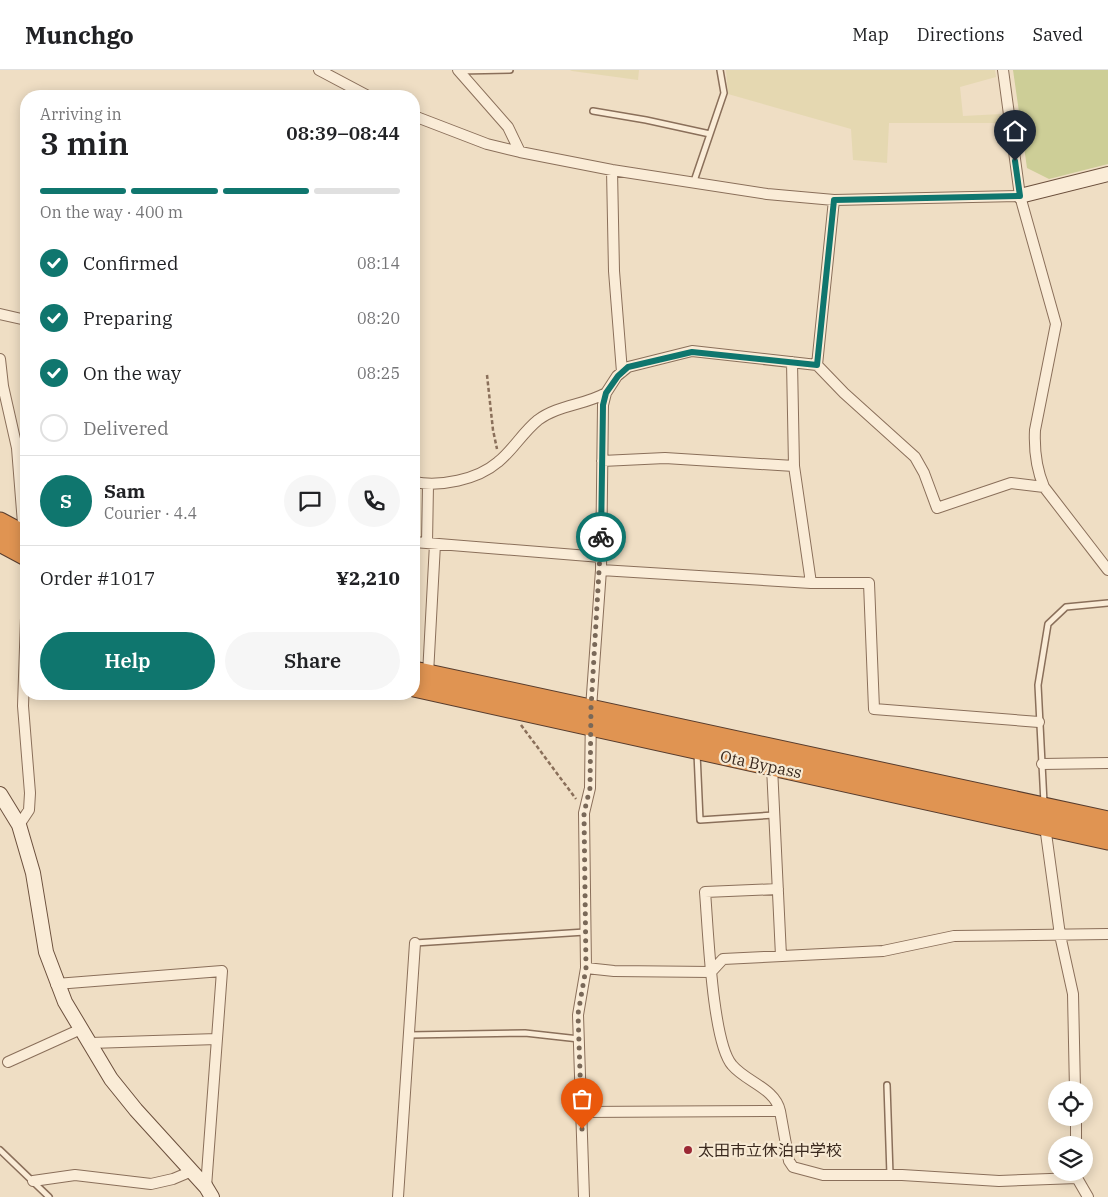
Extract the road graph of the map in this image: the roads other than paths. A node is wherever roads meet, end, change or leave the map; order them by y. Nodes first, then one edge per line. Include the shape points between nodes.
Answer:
1 (319, 70) edge
2 (510, 70) edge
3 (720, 70) edge
4 (1003, 70) edge
5 (458, 71) edge
6 (357, 90) edge
7 (593, 111) dead end
8 (420, 120) edge
9 (710, 134) junction
10 (520, 152) junction
11 (612, 170) junction
12 (1108, 174) edge
13 (693, 184) junction
14 (1020, 196) junction
15 (834, 200) junction
16 (0, 314) edge
17 (20, 319) edge
18 (0, 359) edge
19 (792, 362) junction
20 (817, 365) junction
21 (622, 372) junction
22 (606, 393) junction
23 (602, 461) junction
24 (794, 466) junction
25 (20, 482) edge
26 (420, 483) edge
27 (428, 485) junction
28 (1044, 487) junction
29 (0, 522) edge
30 (20, 535) edge
31 (0, 542) edge
32 (420, 542) edge
33 (431, 543) junction
34 (20, 553) edge
35 (601, 557) junction
36 (601, 570) junction
37 (1108, 570) edge
38 (811, 583) junction
39 (1108, 603) edge
40 (421, 672) edge
41 (420, 688) edge
42 (23, 700) edge
43 (591, 708) junction
44 (1039, 722) junction
45 (592, 727) junction
46 (697, 750) junction
47 (1108, 763) edge
48 (1042, 764) junction
49 (772, 767) junction
50 (0, 794) edge
51 (775, 815) junction
52 (1045, 818) junction
53 (1108, 821) edge
54 (19, 825) junction
55 (1108, 840) edge
56 (778, 889) junction
57 (585, 932) junction
58 (1108, 934) edge
59 (1060, 935) junction
60 (415, 943) joint
61 (781, 956) junction
62 (586, 968) junction
63 (711, 972) junction
64 (56, 984) junction
65 (81, 1029) junction
66 (409, 1035) junction
67 (579, 1039) junction
68 (217, 1040) junction
69 (90, 1043) junction
70 (8, 1062) dead end
71 (1075, 1081) edge
72 (887, 1085) dead end
73 (780, 1111) junction
74 (581, 1112) junction
75 (0, 1150) edge
76 (192, 1171) junction
77 (890, 1175) junction
78 (1048, 1177) edge
79 (33, 1181) junction
80 (1080, 1181) edge
81 (209, 1192) edge
82 (50, 1197) edge
83 (398, 1197) edge
84 (584, 1197) edge
85 (1088, 1197) edge

1 - 6 street
2 - 5 lane
3 - 9 lane via 724,93
4 - 14 street
5 - 10 street via 508,127
7 - 9 lane
8 - 10 street
9 - 13 lane
10 - 11 street
11 - 13 street
11 - 21 street via 614,271
12 - 14 street
13 - 15 street
14 - 15 street
14 - 28 street via 1056,324 1035,430 1036,460
15 - 20 street
16 - 17 street
18 - 25 street
19 - 20 street
19 - 21 street via 692,352 628,367
19 - 24 street
20 - 28 street via 844,394 915,457 937,508 1011,483
21 - 22 street
22 - 23 street
22 - 27 street via 557,410 539,420 500,460 477,474
23 - 24 street via 665,458
23 - 35 street
24 - 38 street
26 - 27 street
27 - 33 street
28 - 37 street
29 - 30 highway
31 - 34 highway
32 - 33 street
33 - 35 street
33 - 40 street
35 - 36 street
36 - 38 street
36 - 43 street
38 - 44 street via 869,582 874,709
39 - 44 lane via 1066,607 1048,624 1038,685
40 - 43 highway, Ota Bypass
41 - 45 highway, Ota Bypass
42 - 54 street via 30,793 29,810
43 - 45 street
43 - 52 highway, Ota Bypass
44 - 48 lane
45 - 46 highway, Ota Bypass
45 - 57 street via 590,788 585,811
46 - 49 highway, Ota Bypass
46 - 51 lane via 700,820
47 - 48 street
48 - 52 lane
49 - 51 street
49 - 52 highway, Ota Bypass
50 - 54 street
51 - 56 street
52 - 53 highway, Ota Bypass
52 - 55 highway, Ota Bypass
52 - 59 street
54 - 64 street via 33,873 46,952
56 - 61 street
56 - 63 street via 706,892
57 - 60 lane
57 - 62 street
58 - 59 street
59 - 61 street via 954,936 883,951
59 - 71 street via 1073,994
60 - 66 street
61 - 63 street via 723,959
62 - 63 street via 614,972
62 - 67 street via 578,1014
63 - 73 street via 722,1047 732,1065 778,1101
64 - 65 street
64 - 68 street via 222,971
65 - 69 street
65 - 70 street
66 - 67 lane via 525,1033
66 - 83 street
67 - 74 street
68 - 69 street
68 - 81 street
69 - 76 street via 136,1110
72 - 77 lane
73 - 74 street
73 - 77 street via 789,1161 793,1167 823,1175
74 - 84 street
75 - 79 lane
76 - 79 street via 151,1184 75,1175
76 - 81 street
77 - 78 street via 999,1181
79 - 82 lane
80 - 85 street

